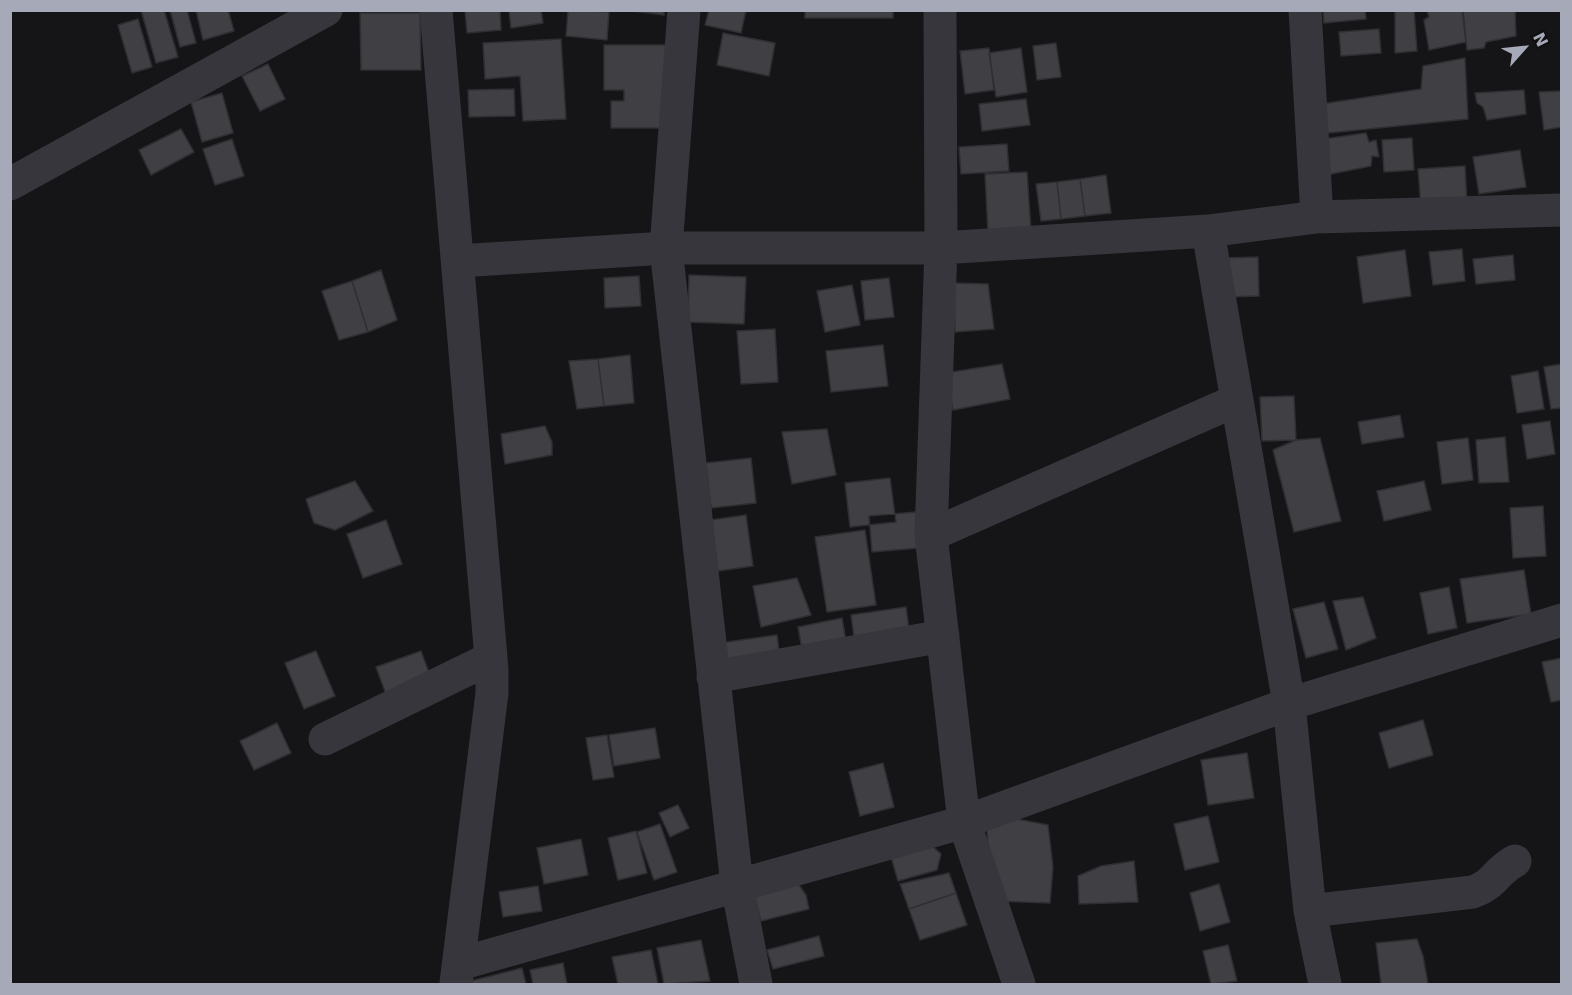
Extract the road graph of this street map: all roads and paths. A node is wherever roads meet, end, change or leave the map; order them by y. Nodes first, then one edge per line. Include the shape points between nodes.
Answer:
1 (326, 10) edge
2 (436, 10) edge
3 (684, 10) edge
4 (940, 10) edge
5 (1305, 10) edge
6 (10, 184) edge
7 (1562, 210) edge
8 (1317, 217) junction
9 (1208, 231) junction
10 (666, 248) junction
11 (941, 248) junction
12 (458, 261) junction
13 (1235, 401) junction
14 (931, 535) junction
15 (1562, 620) edge
16 (943, 636) junction
17 (491, 658) junction
18 (713, 677) junction
19 (1289, 704) junction
20 (324, 739) dead end
21 (964, 822) junction
22 (1515, 861) dead end
23 (737, 885) junction
24 (1310, 911) junction
25 (457, 974) edge
26 (756, 984) edge
27 (1019, 984) edge
28 (1324, 984) edge

1 - 6 street
2 - 12 street
3 - 10 street
4 - 11 street
5 - 8 street
7 - 8 street
8 - 9 street
9 - 11 street
9 - 13 street
10 - 11 street
10 - 12 street
10 - 18 street
11 - 14 street
12 - 17 street
13 - 14 street
13 - 19 street
14 - 16 street
15 - 19 street
16 - 18 street
16 - 21 street
17 - 20 street
17 - 25 street via 492,693
18 - 23 street
19 - 21 street
19 - 24 street
21 - 23 street
21 - 27 street
22 - 24 street via 1502,868 1492,884 1473,892
23 - 25 street
23 - 26 street
24 - 28 street

